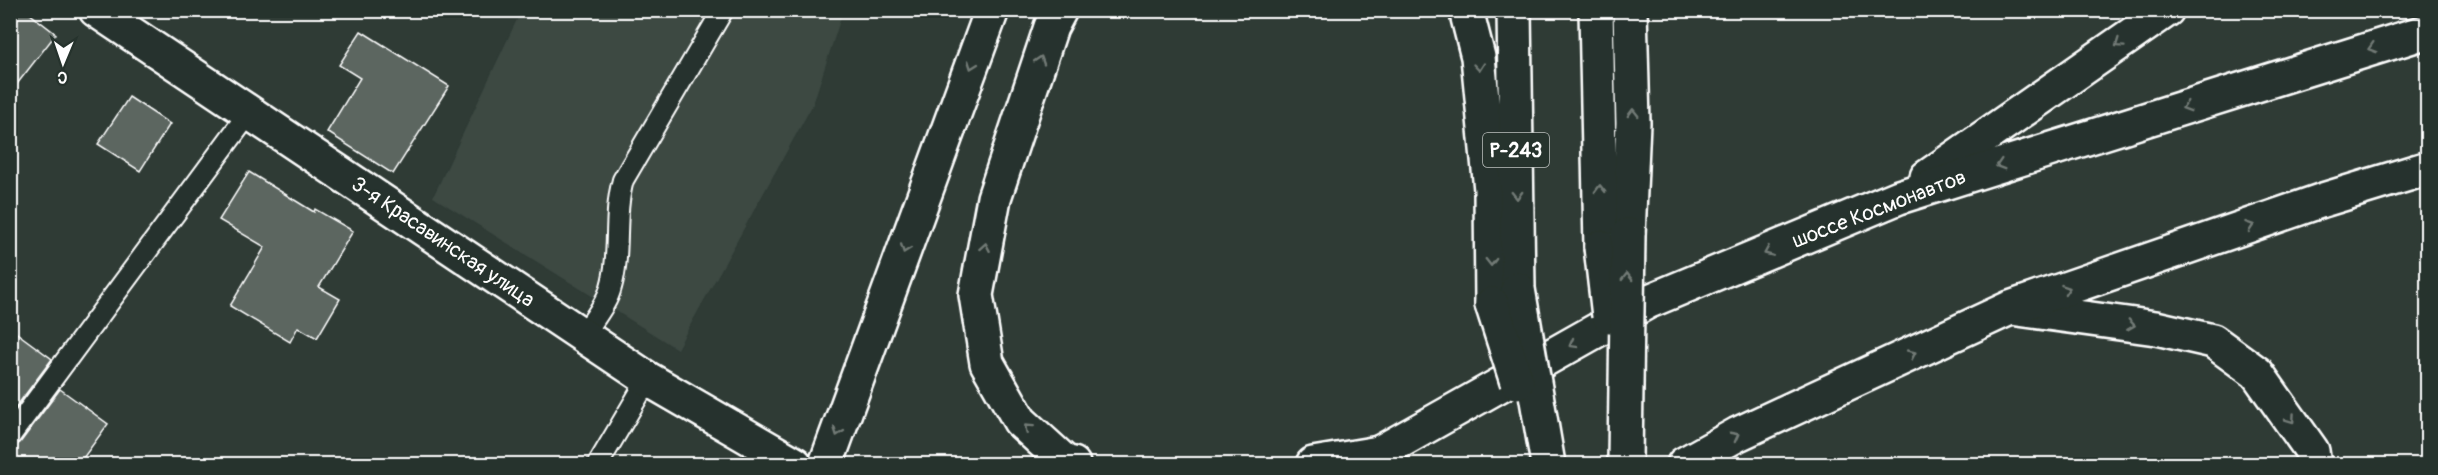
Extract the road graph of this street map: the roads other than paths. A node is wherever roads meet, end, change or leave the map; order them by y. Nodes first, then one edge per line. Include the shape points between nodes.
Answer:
1 (96, 10) edge
2 (723, 10) edge
3 (992, 10) edge
4 (1060, 10) edge
5 (1466, 10) edge
6 (1514, 10) edge
7 (1596, 10) edge
8 (1630, 10) edge
9 (2167, 10) edge
10 (2427, 31) edge
11 (249, 113) junction
12 (2427, 168) edge
13 (1899, 197) junction
14 (1615, 241) junction
15 (1505, 296) junction
16 (2010, 308) junction
17 (583, 336) junction
18 (648, 379) junction
19 (10, 436) edge
20 (1371, 459) edge
21 (1626, 464) edge
22 (598, 465) edge
23 (795, 465) edge
24 (826, 465) edge
25 (1073, 465) edge
26 (1313, 465) edge
27 (1544, 465) edge
28 (1548, 465) edge
29 (1684, 465) edge
30 (2314, 465) edge

1 - 11 main road, 3-я Красавинская улица
2 - 17 lane via 623,180 617,201 614,277
3 -> 24 main road
25 -> 4 main road via 1020,421 1014,411 987,363 976,295 994,198
5 -> 15 main road via 1478,57
6 -> 15 main road, Р-243
14 -> 7 main road
14 -> 8 main road via 1633,123
9 -> 13 main road
10 -> 13 main road, шоссе Космонавтов
11 - 17 main road, 3-я Красавинская улица
11 - 19 lane
16 -> 12 main road
13 -> 20 main road, шоссе Космонавтов via 1647,302
21 -> 14 main road, bridge
15 - 27 main road, bridge
15 - 28 main road, Р-243, bridge
29 -> 16 main road via 1738,434
16 -> 30 main road via 2156,328 2213,341 2257,373 2312,451
17 - 18 main road, 3-я Красавинская улица
18 - 22 lane
18 - 23 main road, 3-я Красавинская улица
20 - 26 main road, шоссе Космонавтов

